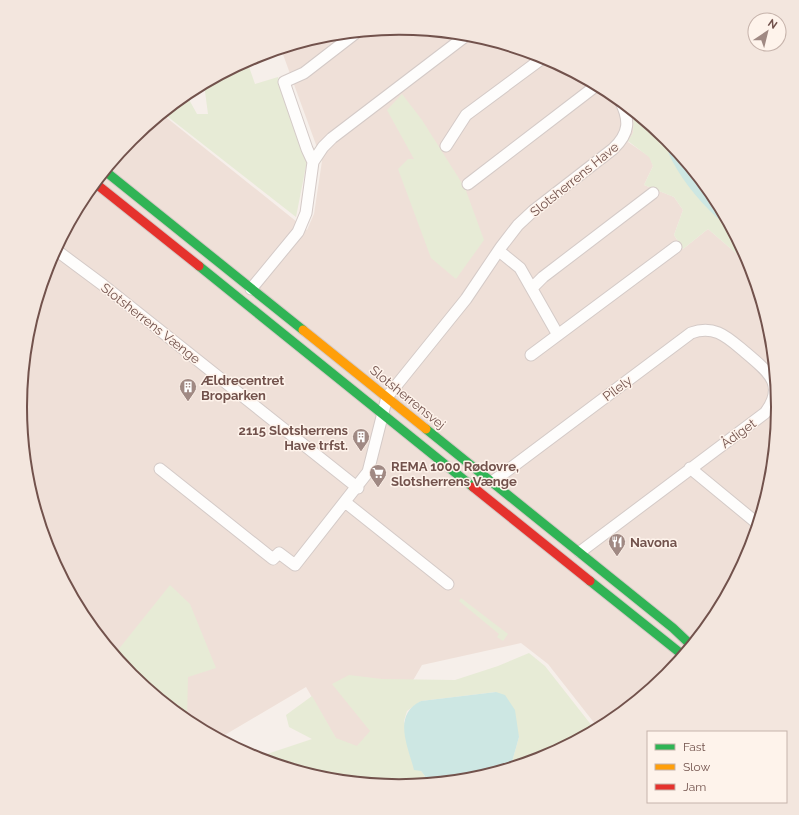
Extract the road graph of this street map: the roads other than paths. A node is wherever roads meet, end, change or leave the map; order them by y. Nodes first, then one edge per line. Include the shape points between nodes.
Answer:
1 (350, 38) edge
2 (460, 40) edge
3 (538, 62) edge
4 (592, 89) edge
5 (626, 112) edge
6 (446, 146) dead end
7 (313, 162) junction
8 (109, 174) edge
9 (468, 184) dead end
10 (100, 187) edge
11 (653, 193) dead end
12 (676, 247) dead end
13 (499, 251) junction
14 (60, 253) edge
15 (532, 288) junction
16 (252, 289) junction
17 (558, 335) junction
18 (746, 353) joint
19 (531, 355) dead end
20 (770, 376) edge
21 (387, 397) junction
22 (772, 404) edge
23 (382, 416) junction
24 (690, 468) junction
25 (160, 469) dead end
26 (492, 482) junction
27 (358, 488) junction
28 (346, 502) junction
29 (754, 521) edge
30 (580, 552) junction
31 (448, 584) dead end
32 (688, 642) edge
33 (680, 653) edge

1 - 7 street via 304,73 284,82
2 - 7 street via 332,138
3 - 6 street via 466,115
4 - 9 street
5 - 13 street, Slotsherrens Have via 627,129 621,142 533,210
7 - 16 street via 306,213 298,232
8 - 16 street, Slotsherrensvej
10 - 23 street
11 - 15 street
12 - 17 street
13 - 15 street via 520,268
13 - 21 street, Slotsherrens Have via 466,299
14 - 27 street, Slotsherrens Vænge
15 - 17 street
16 - 21 street, Slotsherrensvej
17 - 19 street
18 - 20 street, Ådiget
18 - 26 street, Pilely via 718,331 708,329 691,333
21 - 23 street
21 - 26 street, Slotsherrensvej
22 - 24 street, Ådiget via 765,413
23 - 27 street via 368,472
23 - 33 street via 454,470
24 - 29 street
24 - 30 street, Ådiget
25 - 28 street via 273,559 279,553 295,565
26 - 30 street, Slotsherrensvej
27 - 28 street
28 - 31 street
30 - 32 street, Slotsherrensvej

